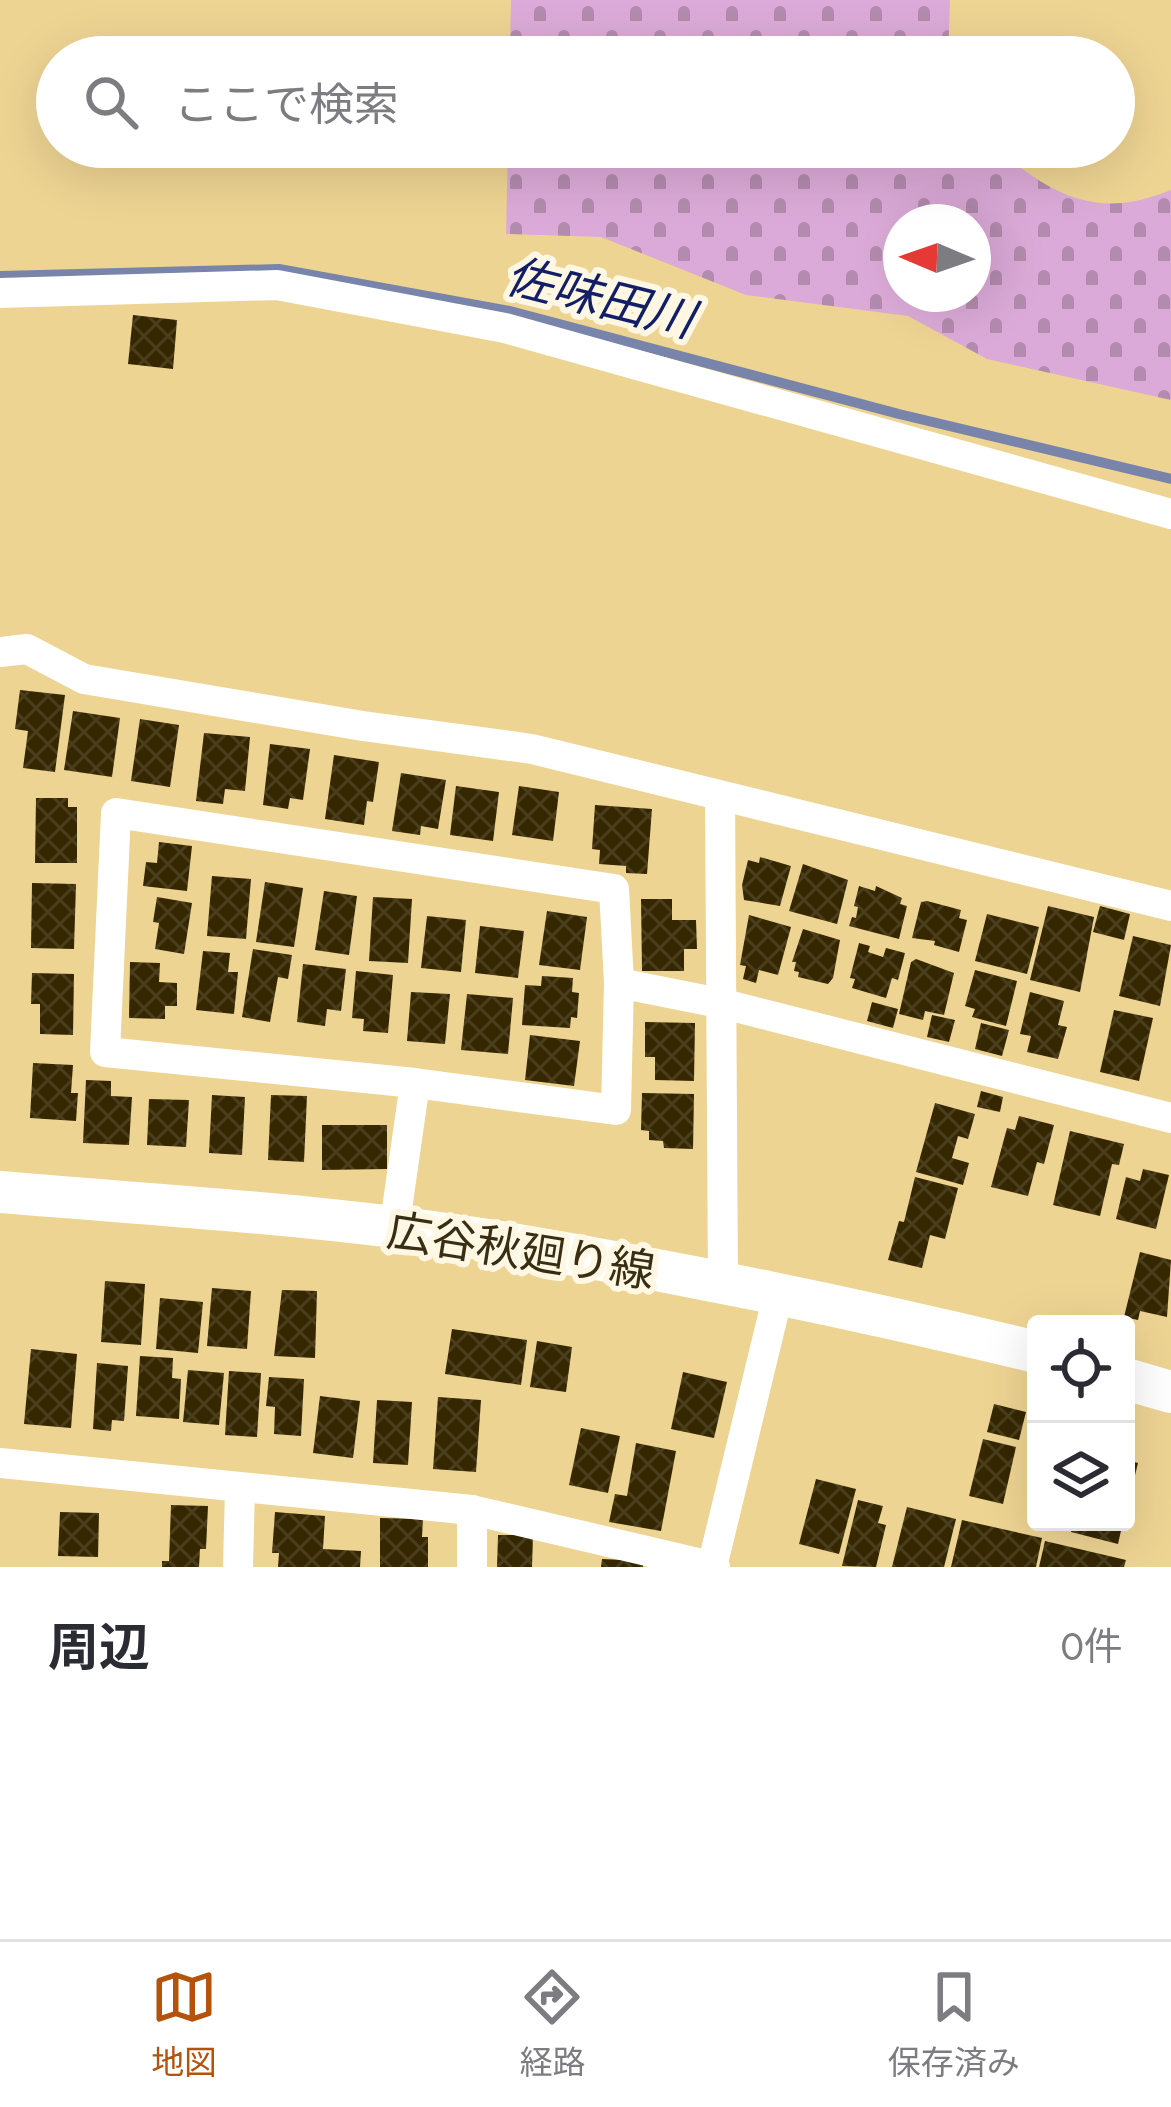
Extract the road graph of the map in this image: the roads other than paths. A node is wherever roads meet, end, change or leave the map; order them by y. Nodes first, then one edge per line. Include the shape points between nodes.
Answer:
1 (0, 293) edge
2 (1171, 514) edge
3 (0, 652) edge
4 (719, 796) junction
5 (1171, 906) edge
6 (620, 983) junction
7 (724, 1004) junction
8 (416, 1083) junction
9 (1171, 1118) edge
10 (0, 1192) edge
11 (394, 1230) junction
12 (724, 1284) junction
13 (778, 1295) junction
14 (1027, 1350) edge
15 (1135, 1381) edge
16 (1171, 1392) edge
17 (0, 1463) edge
18 (240, 1489) junction
19 (472, 1510) junction
20 (238, 1567) edge
21 (472, 1567) edge
22 (714, 1567) edge

1 - 2 street via 277,285 505,328
3 - 4 street via 27,649 84,679 532,749
4 - 5 street
4 - 7 street
6 - 7 street
6 - 8 street via 616,1110
6 - 8 street via 614,889 116,814 105,1052
7 - 9 street
7 - 12 street
8 - 11 street
10 - 11 street, 広谷秋廻り線
11 - 12 street, 広谷秋廻り線
12 - 13 street, 広谷秋廻り線
13 - 14 street, 広谷秋廻り線
13 - 22 street
15 - 16 street
17 - 18 street
18 - 19 street
18 - 20 street
19 - 21 street
19 - 22 street

